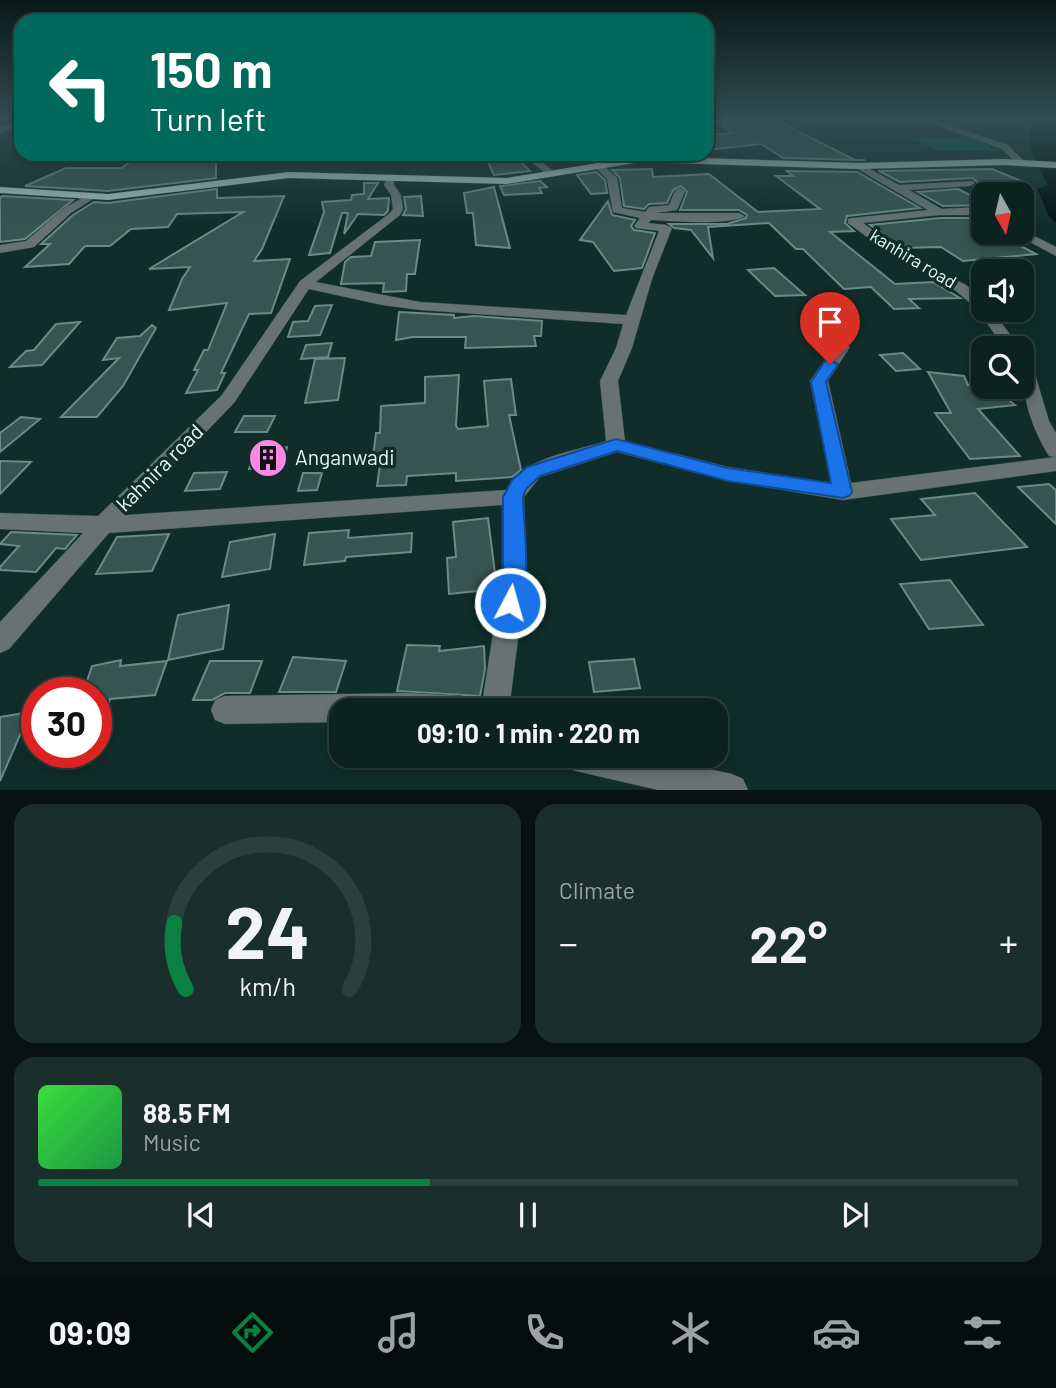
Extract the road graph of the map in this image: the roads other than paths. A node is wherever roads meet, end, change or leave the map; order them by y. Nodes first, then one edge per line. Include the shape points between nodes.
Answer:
1 (1014, 155) edge
2 (535, 161) edge
3 (623, 161) edge
4 (714, 161) edge
5 (1023, 163) junction
6 (597, 164) junction
7 (1056, 165) edge
8 (859, 166) junction
9 (551, 173) junction
10 (391, 178) junction
11 (970, 183) dead end
12 (897, 188) junction
13 (0, 190) edge
14 (680, 191) dead end
15 (91, 197) junction
16 (971, 210) edge
17 (940, 212) junction
18 (647, 215) junction
19 (739, 216) dead end
20 (1034, 240) edge
21 (0, 249) edge
22 (1056, 252) edge
23 (305, 284) junction
24 (971, 297) edge
25 (632, 320) junction
26 (842, 347) dead end
27 (1034, 398) edge
28 (616, 445) junction
29 (1056, 451) edge
30 (1056, 464) edge
31 (843, 492) junction
32 (513, 497) junction
33 (0, 521) edge
34 (103, 525) junction
35 (0, 641) edge
36 (497, 698) edge
37 (329, 708) edge
38 (225, 710) dead end
39 (624, 768) edge
40 (692, 785) edge
41 (732, 789) edge

1 - 5 street
2 - 9 street
3 - 6 main road
4 - 8 main road
5 - 7 main road
5 - 8 main road
6 - 9 main road
6 - 18 street via 612,178 617,210
8 - 12 street
9 - 10 main road via 484,182
10 - 15 main road via 289,175
10 - 23 street, kahnira road via 388,185 396,195 398,209 394,215
11 - 12 street
12 - 17 street
13 - 15 main road
14 - 18 street via 673,208 653,209
15 - 21 street via 67,211 30,244
16 - 17 street
17 - 24 street, kanhira road via 852,221
18 - 19 street via 691,219
18 - 25 street via 640,226 666,228
20 - 22 street
23 - 25 street via 420,306
23 - 34 street, kahnira road via 228,399
25 - 28 street via 609,381
26 - 31 street via 819,382
27 - 29 street
28 - 31 street via 728,474
28 - 32 street via 533,472
30 - 31 street
32 - 34 street
32 - 36 street via 514,576
33 - 34 street
34 - 35 street, kahnira road
37 - 38 street
39 - 40 street
40 - 41 street

